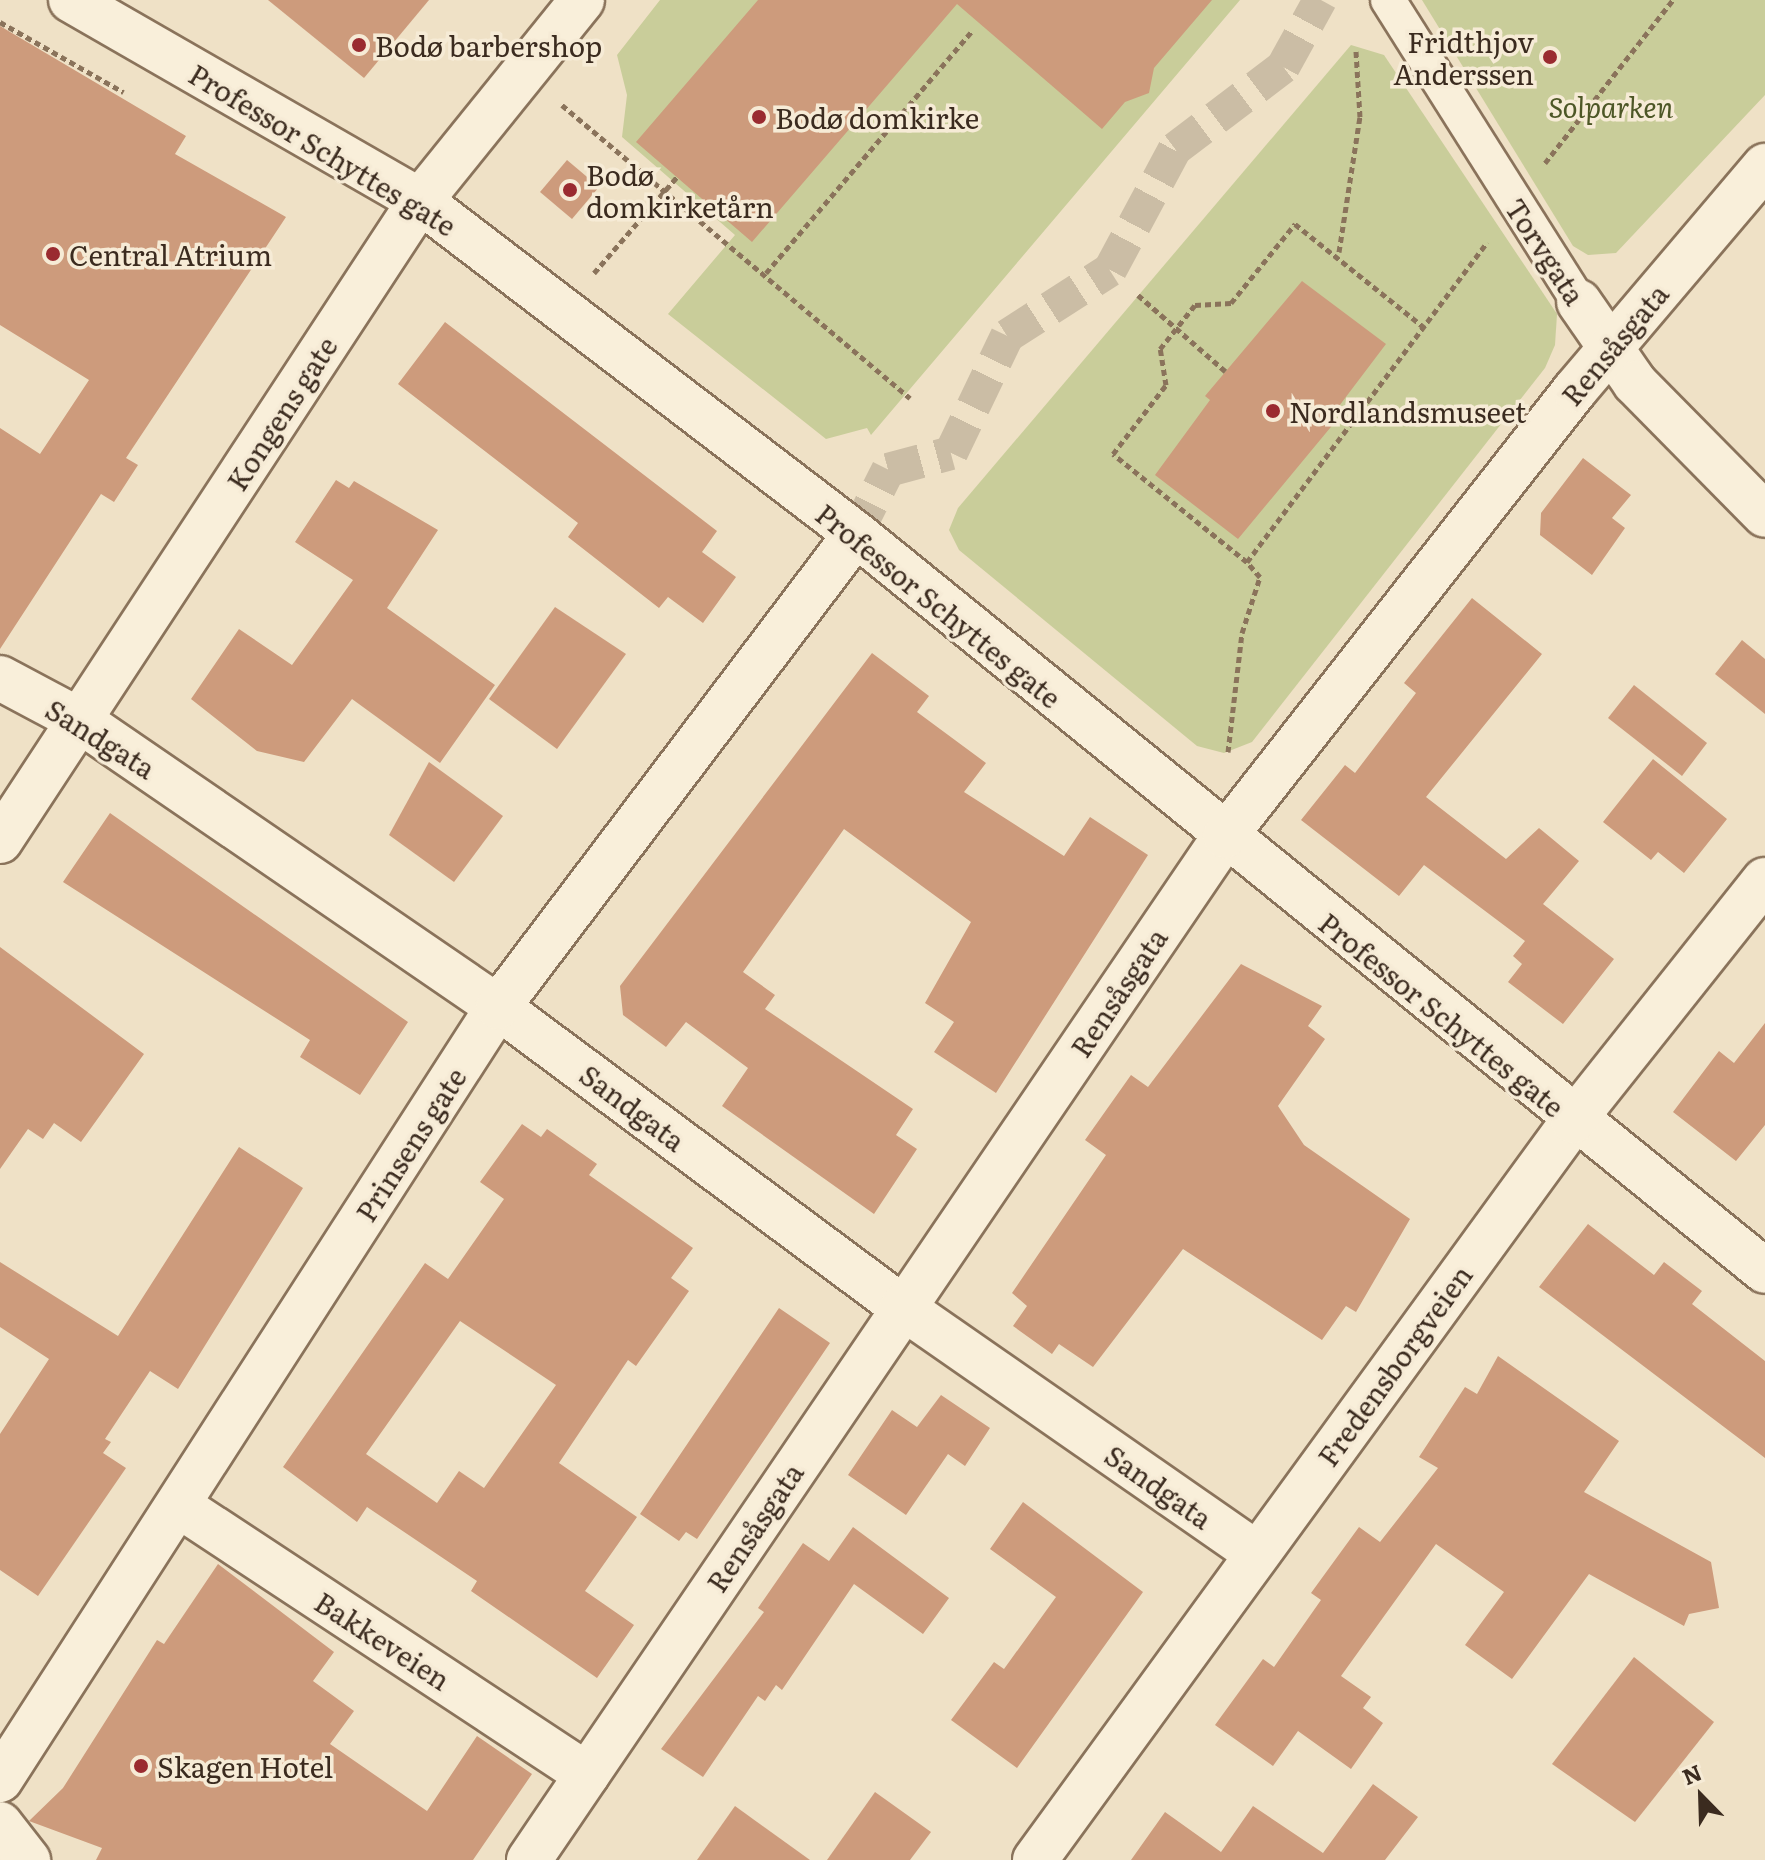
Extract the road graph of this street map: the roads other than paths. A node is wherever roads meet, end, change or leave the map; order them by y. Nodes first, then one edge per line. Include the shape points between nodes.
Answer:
1 (71, 0) edge
2 (582, 0) edge
3 (1388, 0) edge
4 (1765, 166) edge
5 (420, 201) junction
6 (1579, 302) joint
7 (1609, 348) junction
8 (1765, 515) edge
9 (856, 534) junction
10 (0, 678) edge
11 (79, 720) junction
12 (1225, 836) junction
13 (0, 841) edge
14 (1765, 880) edge
15 (498, 1007) junction
16 (1573, 1121) junction
17 (1765, 1271) edge
18 (902, 1307) junction
19 (178, 1505) junction
20 (1256, 1553) junction
21 (587, 1775) junction
22 (0, 1780) edge
23 (0, 1824) edge
24 (28, 1860) edge
25 (529, 1860) edge
26 (1035, 1860) edge

1 - 5 street, Professor Schyttes gate
2 - 5 street, Kongens gate
3 - 6 street, Torvgata
4 - 7 street, Rensåsgata
5 - 9 street, Professor Schyttes gate
5 - 11 street, Kongens gate
6 - 7 street, Torvgata
7 - 8 street, Torvgata via 1712,467
7 - 12 street, Rensåsgata
9 - 12 street, Professor Schyttes gate
9 - 15 street, Prinsens gate
10 - 11 street, Sandgata
11 - 13 street, Kongens gate
11 - 15 street, Sandgata
12 - 16 street, Professor Schyttes gate
12 - 18 street, Rensåsgata
14 - 16 street, Fredensborgveien
15 - 18 street, Sandgata
15 - 19 street, Prinsens gate
16 - 17 street, Professor Schyttes gate
16 - 20 street, Fredensborgveien
18 - 20 street, Sandgata
18 - 21 street, Rensåsgata
19 - 21 street, Bakkeveien
19 - 22 street, Prinsens gate
20 - 26 street, Fredensborgveien
21 - 25 street, Rensåsgata
23 - 24 street

